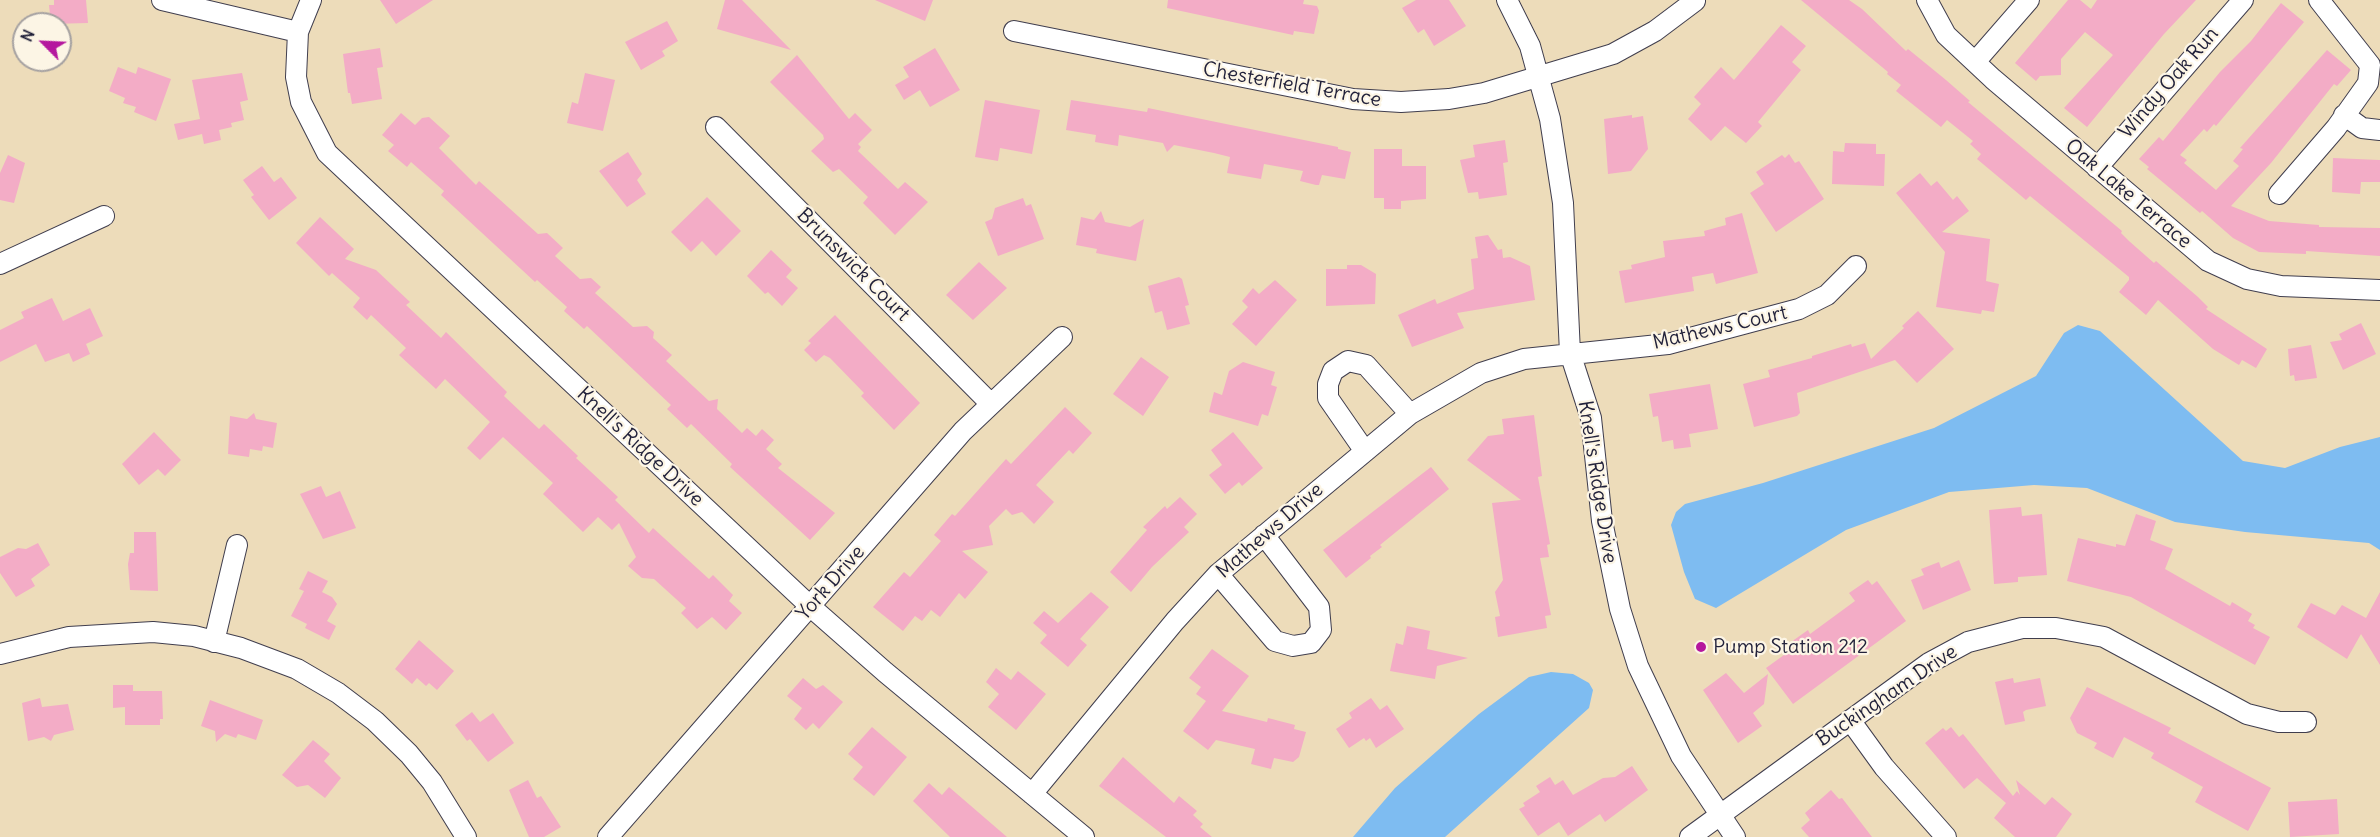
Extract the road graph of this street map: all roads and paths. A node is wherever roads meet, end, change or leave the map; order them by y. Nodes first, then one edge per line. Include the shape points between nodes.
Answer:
1 (162, 0) edge
2 (311, 0) edge
3 (1508, 0) edge
4 (1928, 0) edge
5 (2029, 0) edge
6 (2243, 0) edge
7 (2319, 0) edge
8 (1695, 1) edge
9 (1014, 31) dead end
10 (298, 32) junction
11 (1975, 63) junction
12 (2375, 70) edge
13 (1539, 78) junction
14 (2344, 115) junction
15 (716, 127) dead end
16 (2380, 130) edge
17 (2097, 168) junction
18 (2279, 195) dead end
19 (104, 216) dead end
20 (0, 264) edge
21 (1856, 266) dead end
22 (2380, 290) edge
23 (1062, 337) dead end
24 (1570, 353) junction
25 (991, 404) junction
26 (1410, 414) junction
27 (1364, 450) junction
28 (1264, 535) junction
29 (237, 545) dead end
30 (1218, 574) junction
31 (811, 607) junction
32 (214, 642) junction
33 (0, 654) edge
34 (1850, 720) junction
35 (2306, 722) dead end
36 (1032, 794) junction
37 (1719, 816) junction
38 (466, 837) edge
39 (608, 837) edge
40 (1084, 837) edge
41 (1690, 837) edge
42 (1736, 837) edge
43 (1946, 837) edge

1 - 10 street
2 - 10 street, Knell's Ridge Drive
3 - 13 street, Knell's Ridge Drive via 1524,30
4 - 11 street, Oak Lake Terrace via 1946,35
5 - 11 street
6 - 17 street, Windy Oak Run
7 - 12 street
8 - 13 street, Chesterfield Terrace via 1655,31 1613,54
9 - 13 street, Chesterfield Terrace via 1377,102 1449,99
10 - 31 street, Knell's Ridge Drive via 295,60 301,102 327,153
11 - 17 street, Oak Lake Terrace
12 - 14 street
13 - 24 street, Knell's Ridge Drive via 1550,119 1563,203
14 - 16 street via 2362,129
14 - 18 street
15 - 25 street, Brunswick Court
17 - 22 street, Oak Lake Terrace via 2196,253 2232,273 2281,286
19 - 20 street
21 - 24 street, Mathews Court via 1827,295 1799,309 1668,344
23 - 25 street, York Drive
24 - 26 street, Mathews Drive via 1524,359 1481,373
24 - 37 street, Knell's Ridge Drive via 1591,418 1602,520 1620,609 1638,666 1681,756
25 - 31 street, York Drive via 963,431
26 - 27 street, Mathews Drive
26 - 27 street via 1366,365 1348,361 1333,371 1328,398
27 - 28 street, Mathews Drive
28 - 30 street, Mathews Drive
28 - 30 street via 1319,608 1321,630 1311,643 1293,646 1275,641
29 - 32 street
30 - 36 street, Mathews Drive
31 - 36 street, Knell's Ridge Drive
31 - 39 street, York Drive
32 - 33 street via 194,636 117,632 69,637
32 - 38 street via 297,669 375,721 432,782
34 - 35 street, Buckingham Drive via 1947,651 1987,635 2044,628 2104,637 2247,714 2279,722
34 - 37 street, Buckingham Drive
34 - 43 street via 1884,767
36 - 40 street, Knell's Ridge Drive
37 - 41 street, Buckingham Drive
37 - 42 street, Knell's Ridge Drive

